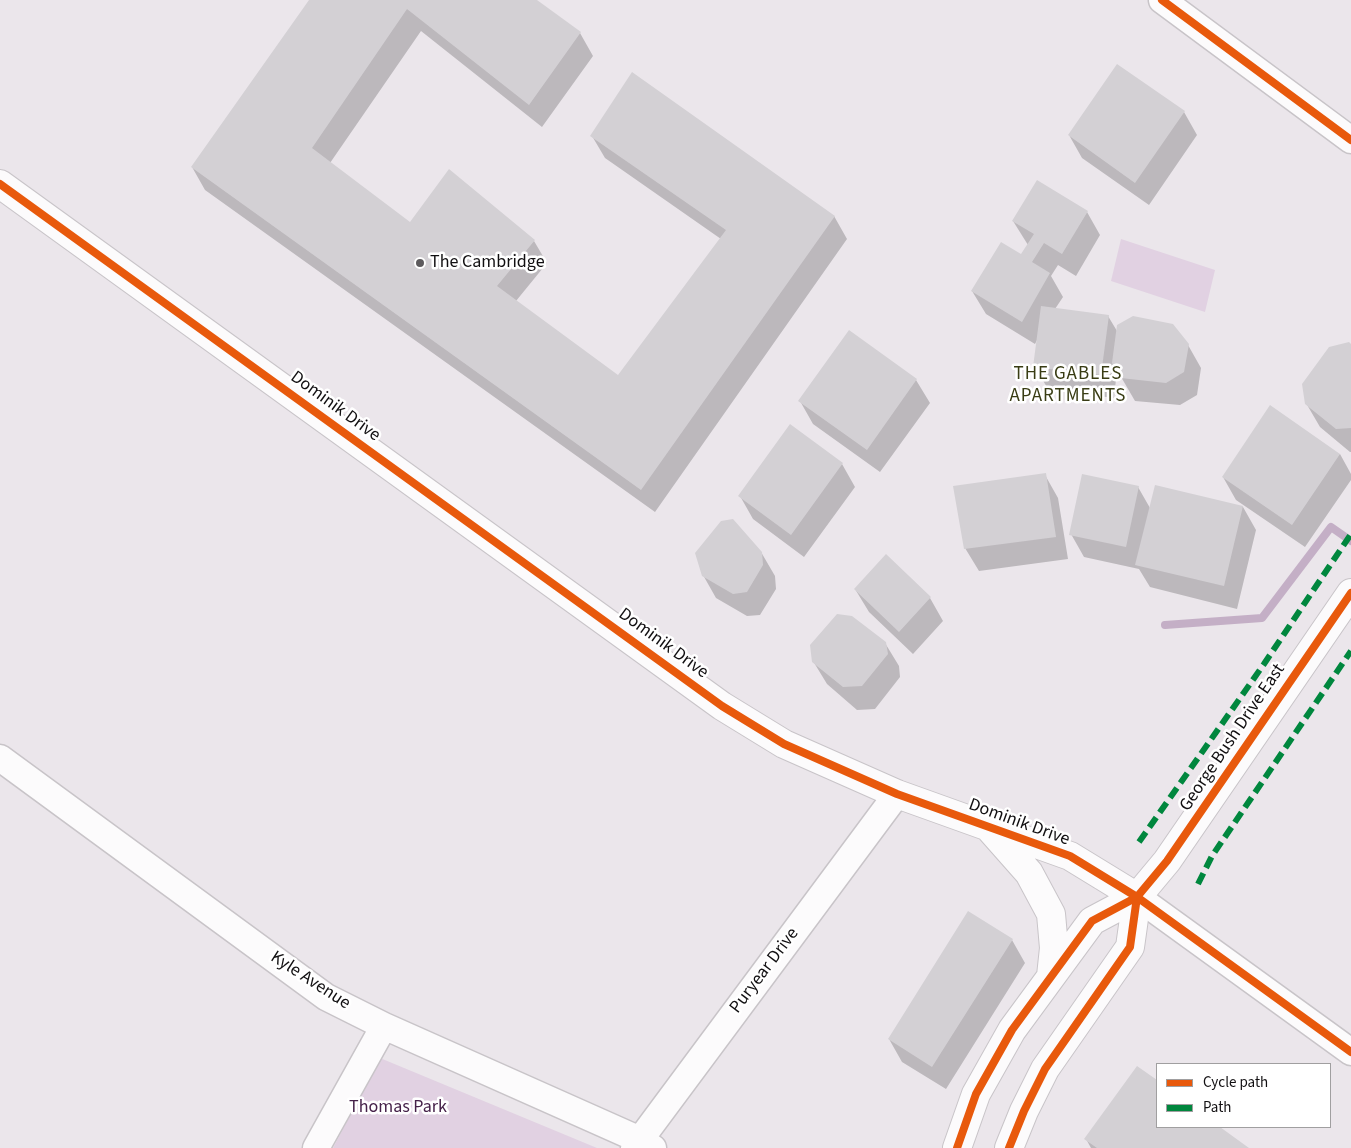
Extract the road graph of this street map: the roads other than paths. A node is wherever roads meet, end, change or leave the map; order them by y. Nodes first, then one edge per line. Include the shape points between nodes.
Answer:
1 (1162, 0) edge
2 (1351, 140) edge
3 (0, 184) edge
4 (1349, 596) edge
5 (0, 758) edge
6 (897, 794) junction
7 (990, 829) junction
8 (1137, 897) junction
9 (1051, 976) junction
10 (384, 1026) junction
11 (1351, 1052) edge
12 (642, 1145) edge
13 (316, 1148) edge
14 (957, 1148) edge
15 (1010, 1148) edge

1 - 2 street
3 - 6 street, Dominik Drive via 722,706 784,744
4 - 8 street, George Bush Drive East via 1167,861
5 - 10 street, Kyle Avenue via 326,997
6 - 7 street, Dominik Drive
6 - 12 street, Puryear Drive
7 - 8 street, Dominik Drive via 1070,856
7 - 9 street via 1029,873 1051,914 1054,948
8 - 9 street, George Bush Drive East via 1092,921
8 - 11 street, Dominik Drive
8 - 15 street via 1130,947 1045,1069
9 - 14 street, George Bush Drive East via 1012,1030 976,1094
10 - 12 street, Kyle Avenue
10 - 13 street

